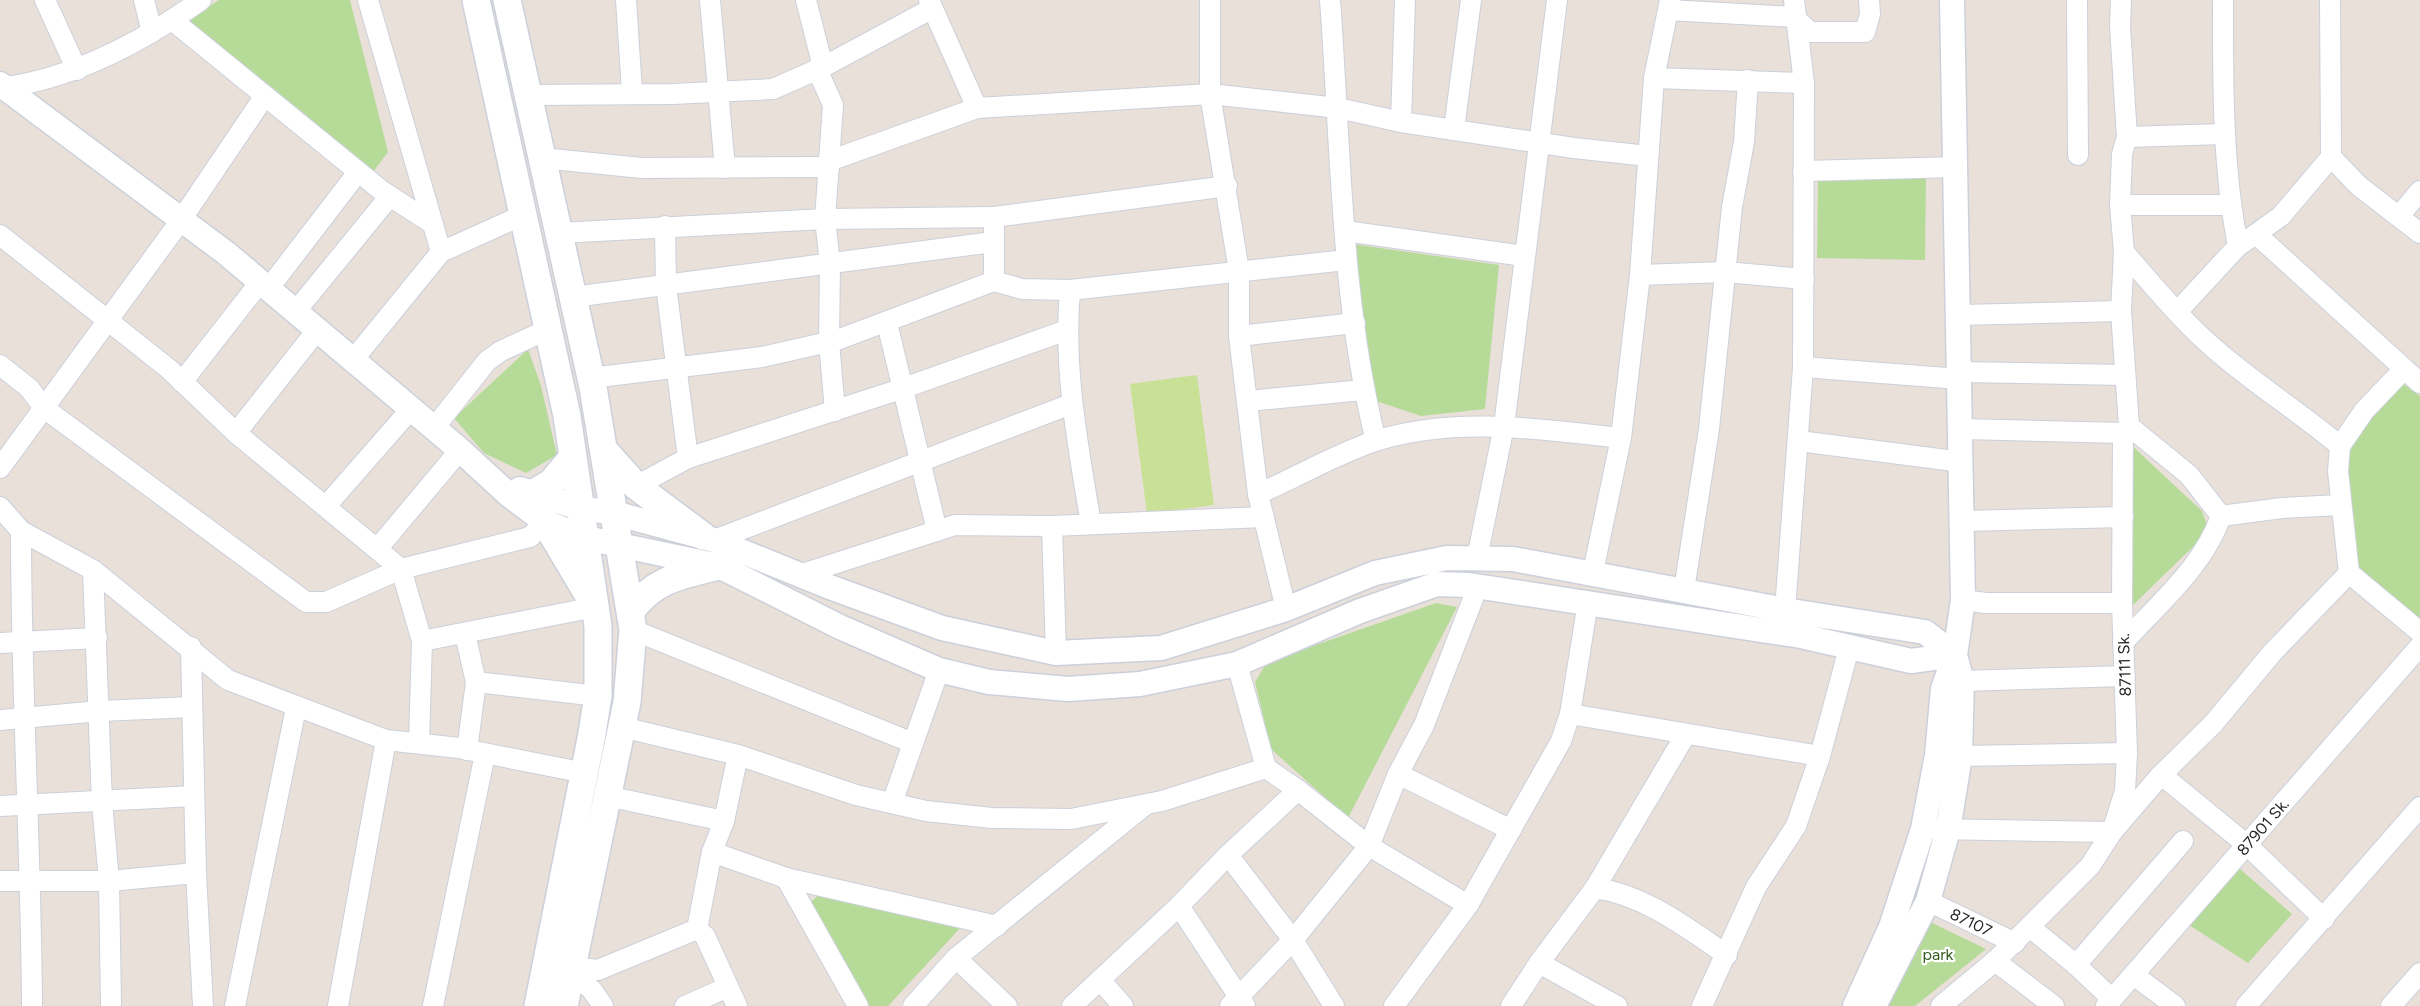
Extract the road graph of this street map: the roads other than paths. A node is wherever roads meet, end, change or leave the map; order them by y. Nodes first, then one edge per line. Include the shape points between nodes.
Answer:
1 (45, 0) edge
2 (144, 0) edge
3 (201, 0) edge
4 (368, 0) edge
5 (476, 0) edge
6 (507, 0) edge
7 (626, 0) edge
8 (710, 0) edge
9 (806, 0) edge
10 (1210, 0) edge
11 (1330, 0) edge
12 (1405, 0) edge
13 (1471, 0) edge
14 (1557, 0) edge
15 (1869, 0) edge
16 (1952, 0) edge
17 (2077, 0) edge
18 (2121, 0) edge
19 (2223, 0) edge
20 (2330, 0) edge
21 (930, 4) edge
22 (1670, 5) edge
23 (1794, 8) edge
24 (172, 20) junction
25 (152, 32) junction
26 (820, 68) junction
27 (77, 70) junction
28 (1654, 78) junction
29 (1748, 80) junction
30 (2, 83) edge
31 (1804, 83) junction
32 (716, 91) junction
33 (632, 92) junction
34 (1210, 94) junction
35 (528, 95) junction
36 (264, 97) junction
37 (976, 108) junction
38 (1338, 108) junction
39 (1401, 122) junction
40 (1454, 129) junction
41 (2223, 134) junction
42 (2127, 137) junction
43 (1539, 141) junction
44 (2078, 155) dead end
45 (1648, 156) junction
46 (542, 158) junction
47 (2331, 158) junction
48 (829, 164) junction
49 (1957, 167) junction
50 (725, 168) junction
51 (1803, 171) junction
52 (358, 172) junction
53 (1227, 186) junction
54 (2420, 191) edge
55 (390, 196) junction
56 (2120, 205) junction
57 (2230, 205) junction
58 (523, 215) junction
59 (2400, 215) junction
60 (994, 217) junction
61 (825, 219) junction
62 (181, 220) junction
63 (433, 224) junction
64 (665, 226) junction
65 (1345, 231) junction
66 (559, 232) junction
67 (2420, 232) edge
68 (2256, 234) junction
69 (0, 235) edge
70 (993, 243) junction
71 (2238, 246) junction
72 (441, 252) junction
73 (2124, 252) junction
74 (1524, 256) junction
75 (1346, 260) junction
76 (830, 264) junction
77 (1239, 271) junction
78 (1725, 272) junction
79 (1640, 275) junction
80 (1804, 279) junction
81 (994, 281) junction
82 (265, 285) junction
83 (666, 286) junction
84 (1070, 290) junction
85 (573, 297) junction
86 (296, 311) junction
87 (2121, 311) junction
88 (2177, 312) junction
89 (1959, 315) junction
90 (106, 321) junction
91 (887, 323) junction
92 (1355, 323) junction
93 (318, 329) junction
94 (549, 329) junction
95 (1067, 330) junction
96 (1239, 336) junction
97 (829, 342) junction
98 (353, 360) junction
99 (0, 365) edge
100 (1803, 367) junction
101 (676, 369) junction
102 (2404, 369) junction
103 (2124, 375) junction
104 (1960, 376) junction
105 (591, 378) junction
106 (183, 382) junction
107 (2420, 383) edge
108 (901, 389) junction
109 (1363, 390) junction
110 (1248, 401) junction
111 (1071, 404) junction
112 (44, 408) junction
113 (411, 409) junction
114 (835, 411) junction
115 (1504, 426) junction
116 (434, 428) junction
117 (1961, 429) junction
118 (2126, 429) junction
119 (236, 434) junction
120 (1621, 438) junction
121 (1376, 441) junction
122 (1800, 441) junction
123 (2340, 446) junction
124 (603, 448) junction
125 (460, 450) junction
126 (573, 457) junction
127 (688, 458) junction
128 (1962, 462) junction
129 (920, 463) junction
130 (0, 468) edge
131 (495, 481) junction
132 (636, 486) junction
133 (534, 493) junction
134 (1258, 494) junction
135 (2340, 505) junction
136 (326, 506) junction
137 (0, 507) edge
138 (580, 508) junction
139 (614, 513) junction
140 (2221, 516) junction
141 (1264, 517) junction
142 (2123, 517) junction
143 (1963, 520) junction
144 (545, 522) junction
145 (1091, 524) junction
146 (1052, 526) junction
147 (21, 531) junction
148 (937, 531) junction
149 (586, 538) junction
150 (709, 538) junction
151 (619, 544) junction
152 (378, 548) junction
153 (1477, 558) junction
154 (719, 566) junction
155 (401, 569) junction
156 (93, 570) junction
157 (1593, 572) junction
158 (2349, 573) junction
159 (799, 575) junction
160 (1478, 586) junction
161 (1684, 590) junction
162 (1963, 600) junction
163 (1588, 603) junction
164 (2122, 603) junction
165 (595, 607) junction
166 (1286, 609) junction
167 (1785, 610) junction
168 (631, 621) junction
169 (2420, 632) edge
170 (465, 634) junction
171 (98, 638) junction
172 (422, 641) junction
173 (0, 643) edge
174 (21, 643) junction
175 (2123, 643) junction
176 (2420, 646) edge
177 (191, 647) junction
178 (1849, 648) junction
179 (1056, 653) junction
180 (1955, 655) junction
181 (1237, 664) junction
182 (939, 670) junction
183 (2125, 676) junction
184 (1962, 681) junction
185 (476, 682) junction
186 (598, 696) junction
187 (192, 707) junction
188 (296, 708) junction
189 (100, 711) junction
190 (1570, 714) junction
191 (24, 719) junction
192 (0, 720) edge
193 (622, 727) junction
194 (1686, 734) junction
195 (386, 740) junction
196 (419, 743) junction
197 (913, 743) junction
198 (476, 752) junction
199 (2127, 753) junction
200 (738, 755) junction
201 (1820, 756) junction
202 (1960, 756) junction
203 (1266, 768) junction
204 (585, 772) junction
205 (1398, 774) junction
206 (2160, 776) junction
207 (1298, 789) junction
208 (194, 796) junction
209 (608, 796) junction
210 (102, 802) junction
211 (892, 803) junction
212 (1147, 804) junction
213 (26, 805) junction
214 (0, 806) edge
215 (2420, 807) edge
216 (724, 820) junction
217 (1923, 829) junction
218 (1511, 830) junction
219 (1948, 830) junction
220 (2112, 832) junction
221 (2183, 841) dead end
222 (2247, 845) junction
223 (1369, 846) junction
224 (712, 852) junction
225 (1228, 855) junction
226 (196, 873) junction
227 (786, 878) junction
228 (0, 881) edge
229 (31, 881) junction
230 (109, 881) junction
231 (1595, 888) junction
232 (1928, 901) junction
233 (1468, 905) junction
234 (1179, 906) junction
235 (2324, 919) junction
236 (997, 926) junction
237 (2031, 928) junction
238 (697, 929) junction
239 (1293, 940) junction
240 (2015, 943) junction
241 (1727, 955) junction
242 (956, 958) junction
243 (1995, 961) junction
244 (1539, 963) junction
245 (2076, 965) junction
246 (572, 970) junction
247 (2420, 973) edge
248 (2134, 975) junction
249 (1100, 980) junction
250 (729, 987) junction
251 (1238, 1003) edge
252 (1404, 1003) edge
253 (2109, 1003) edge
254 (32, 1006) edge
255 (111, 1006) edge
256 (203, 1006) edge
257 (235, 1006) edge
258 (338, 1006) edge
259 (434, 1006) edge
260 (538, 1006) edge
261 (564, 1006) edge
262 (603, 1006) edge
263 (685, 1006) edge
264 (737, 1006) edge
265 (858, 1006) edge
266 (913, 1006) edge
267 (1007, 1006) edge
268 (1072, 1006) edge
269 (1123, 1006) edge
270 (1334, 1006) edge
271 (1511, 1006) edge
272 (1617, 1006) edge
273 (1702, 1006) edge
274 (1855, 1006) edge
275 (1874, 1006) edge
276 (1941, 1006) edge
277 (2054, 1006) edge
278 (2175, 1006) edge
279 (2246, 1006) edge
280 (2391, 1006) edge

1 - 27 street
2 - 25 street
3 - 24 street
4 - 63 street
5 - 58 main road
6 - 35 main road
7 - 33 street
8 - 32 street
9 - 26 street
10 - 34 street
11 - 38 street
12 - 39 street
13 - 40 street
14 - 43 street
15 - 23 street via 1865,32 1810,32
16 - 49 street
17 - 44 street
18 - 42 street, 87111 Sk.
19 - 41 street
20 - 47 street
21 - 26 street
21 - 37 street
22 - 23 street
22 - 28 street
23 - 31 street
24 - 25 street
24 - 36 street
25 - 27 street
26 - 32 street via 773,89
26 - 48 street via 832,105
27 - 30 street
28 - 29 street
28 - 45 street
29 - 31 street
29 - 78 street via 1744,142 1733,196
30 - 62 street
31 - 51 street
32 - 33 street
32 - 50 street
33 - 35 street
34 - 37 street
34 - 38 street
34 - 53 street
35 - 46 main road
36 - 52 street
36 - 62 street
37 - 48 street
38 - 39 street
38 - 65 street
39 - 40 street
40 - 43 street
41 - 42 street
41 - 57 street
42 - 56 street, 87111 Sk. via 2122,154
43 - 45 street
43 - 74 street
45 - 79 street
46 - 50 street via 642,168
46 - 66 main road
47 - 59 street via 2359,186
47 - 68 street via 2282,216
48 - 50 street
48 - 61 street
49 - 51 street
49 - 89 street
51 - 80 street
52 - 55 street
52 - 82 street
53 - 60 street
53 - 77 street
54 - 59 street
55 - 63 street
55 - 86 street
56 - 57 street
56 - 73 street, 87111 Sk.
57 - 71 street
58 - 72 street
58 - 94 main road
59 - 67 street
60 - 61 street
60 - 70 street
61 - 64 street
61 - 76 street
62 - 82 street
62 - 90 street
63 - 72 street
64 - 66 street
64 - 83 street
65 - 74 street
65 - 75 street
66 - 85 main road
68 - 71 street
68 - 102 street
69 - 90 street
70 - 76 street
70 - 81 street
71 - 88 street
72 - 98 street
73 - 87 street, 87111 Sk.
73 - 88 street
74 - 115 street
75 - 77 street
75 - 92 street
76 - 83 street
76 - 97 street
77 - 84 street
77 - 96 street
78 - 79 street
78 - 80 street
78 - 161 street via 1709,429
79 - 120 street
80 - 100 street
81 - 84 street via 1022,289
81 - 91 street
82 - 86 street
82 - 106 street
83 - 85 street
83 - 101 street
84 - 95 street
85 - 105 main road
86 - 93 street
87 - 89 street
87 - 103 street, 87111 Sk.
88 - 123 street via 2255,382
89 - 104 street
90 - 106 street
90 - 112 street
91 - 97 street
91 - 108 street
92 - 96 street
92 - 109 street
93 - 98 street
93 - 119 street
94 - 116 street via 487,361
94 - 126 main road
95 - 108 street
95 - 111 street
96 - 110 street
97 - 101 street via 762,357
97 - 114 street
98 - 113 street
99 - 112 street via 29,388
100 - 104 street
100 - 122 street
101 - 105 street
101 - 127 street
102 - 107 street
102 - 123 street via 2364,411
103 - 104 street
103 - 118 street, 87111 Sk.
104 - 117 street
105 - 124 main road
106 - 119 street
108 - 114 street
108 - 129 street
109 - 110 street
109 - 121 street
110 - 134 street
111 - 129 street
111 - 145 street
112 - 130 street
112 - 155 street via 306,602 326,602
113 - 116 street
113 - 136 street
114 - 127 street
115 - 120 street
115 - 121 street via 1430,430
115 - 153 street
116 - 125 street
117 - 118 street
117 - 128 street
118 - 140 street via 2189,475
118 - 142 street, 87111 Sk.
119 - 136 street
120 - 157 street
121 - 134 street
122 - 128 street
122 - 167 street
123 - 135 street
124 - 132 main road
124 - 139 main road
125 - 131 street
125 - 152 street
126 - 133 main road via 551,483
126 - 138 main road
127 - 132 street
128 - 143 street
129 - 148 street
129 - 150 street
131 - 133 street
131 - 144 street
132 - 150 main road
133 - 138 street
134 - 141 street
135 - 140 street
135 - 158 street
136 - 152 street
137 - 147 street
138 - 139 street
138 - 149 main road
139 - 150 street
139 - 151 main road
140 - 175 street via 2213,539 2194,565
141 - 145 street
141 - 166 street
142 - 143 street
142 - 164 street, 87111 Sk.
143 - 162 street
144 - 149 street
144 - 155 street via 530,537
144 - 165 main road
145 - 146 street
146 - 148 street via 955,525
146 - 179 street
147 - 156 street
147 - 174 street
148 - 159 street
149 - 151 street
149 - 165 main road
150 - 159 street
151 - 154 street
151 - 168 main road
152 - 155 street
153 - 157 street via 1513,558
153 - 166 street via 1447,558 1375,573
154 - 168 main road via 663,582 642,596
154 - 182 street via 840,627
155 - 172 street
156 - 171 street
156 - 177 street
157 - 161 street
158 - 169 street
158 - 206 street via 2272,653 2192,747
159 - 179 street via 942,628
160 - 163 street
160 - 181 street via 1437,584 1360,611
160 - 205 street via 1424,725
161 - 167 street
162 - 164 street
162 - 180 street
163 - 178 street via 1801,636
163 - 190 street
164 - 175 street, 87111 Sk.
165 - 170 street
165 - 186 main road
166 - 179 street via 1161,648
167 - 180 street via 1925,632
168 - 193 main road
168 - 197 street
170 - 172 street
170 - 185 street
171 - 174 street
171 - 189 street
172 - 196 street
173 - 174 street
174 - 191 street
175 - 183 street, 87111 Sk.
176 - 222 street, 87901 Sk.
177 - 187 street
177 - 188 street via 228,680
178 - 180 street via 1911,661
178 - 201 street
180 - 184 street
180 - 217 street via 1943,688 1937,755
181 - 182 street via 1140,684 1068,689 988,682
181 - 203 street
182 - 197 street
183 - 184 street
183 - 199 street, 87111 Sk.
184 - 202 street
185 - 186 street
185 - 198 street
186 - 204 main road
187 - 189 street
187 - 208 street
188 - 195 street
188 - 257 street
189 - 191 street
189 - 210 street
190 - 194 street
190 - 218 street via 1561,741
191 - 192 street
191 - 213 street
193 - 200 street
193 - 209 main road
194 - 201 street
194 - 231 street
195 - 196 street
195 - 258 street
196 - 198 street
197 - 211 street
198 - 204 street
198 - 259 street
199 - 202 street
199 - 220 street, 87111 Sk. via 2126,791
200 - 211 street via 856,795
200 - 216 street
201 - 241 street via 1796,826 1756,887
202 - 219 street
203 - 207 street
203 - 212 street
204 - 260 main road
205 - 218 street
205 - 223 street
206 - 220 street
206 - 222 street
207 - 223 street
207 - 225 street
208 - 210 street
208 - 226 street
209 - 216 street
209 - 246 main road
210 - 213 street
210 - 230 street
211 - 212 street via 926,811 1037,819 1071,819
212 - 236 street
213 - 214 street
213 - 229 street
215 - 235 street
216 - 224 street
217 - 219 street
217 - 274 street via 1891,927
218 - 233 street
219 - 220 street
219 - 232 street
220 - 237 street, 87111 Sk. via 2090,866
221 - 245 street
222 - 235 street
222 - 248 street, 87901 Sk.
223 - 233 street
223 - 239 street
224 - 227 street
224 - 238 street
225 - 234 street
225 - 239 street
226 - 230 street
226 - 256 street
227 - 236 street
227 - 265 street
228 - 229 street
229 - 230 street
229 - 254 street
230 - 255 street
231 - 241 street via 1612,890 1664,912
231 - 244 street
232 - 240 street, 87107
232 - 275 street
233 - 252 street
234 - 249 street
234 - 251 street
235 - 279 street
236 - 242 street
237 - 240 street, 87111 Sk.
237 - 245 street
238 - 246 street via 598,970
238 - 250 street via 705,936
239 - 251 street
239 - 270 street
240 - 243 street, 87111 Sk.
241 - 273 street
242 - 266 street
242 - 267 street
243 - 276 street, 87111 Sk.
243 - 277 street, 87107
244 - 271 street
244 - 272 street
245 - 253 street
246 - 261 main road
246 - 262 street
247 - 280 street
248 - 253 street, 87901 Sk.
248 - 278 street
249 - 268 street
249 - 269 street
250 - 263 street
250 - 264 street

